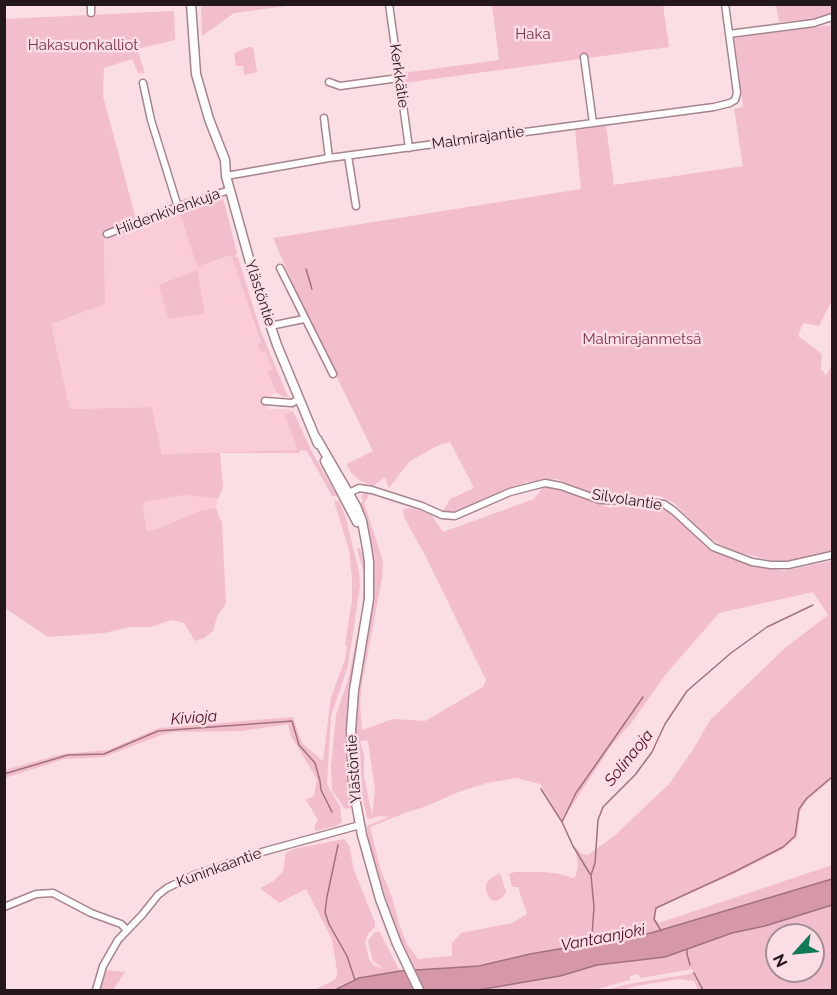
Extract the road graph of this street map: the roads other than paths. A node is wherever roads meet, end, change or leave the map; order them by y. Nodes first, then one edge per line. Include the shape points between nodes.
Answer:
1 (91, 4) edge
2 (191, 4) edge
3 (389, 4) edge
4 (725, 4) edge
5 (92, 13) dead end
6 (832, 17) edge
7 (729, 34) junction
8 (584, 57) dead end
9 (399, 78) junction
10 (329, 82) dead end
11 (143, 83) dead end
12 (324, 118) dead end
13 (592, 123) junction
14 (409, 148) junction
15 (348, 156) junction
16 (329, 158) junction
17 (226, 176) junction
18 (230, 190) junction
19 (356, 206) dead end
20 (177, 207) junction
21 (107, 234) dead end
22 (280, 268) dead end
23 (304, 319) junction
24 (270, 326) junction
25 (333, 374) dead end
26 (300, 399) junction
27 (265, 401) dead end
28 (346, 494) junction
29 (832, 555) edge
30 (360, 825) junction
31 (4, 908) edge
32 (126, 929) junction
33 (96, 990) edge
34 (419, 990) edge

1 - 5 street
2 - 17 main road, Ylästöntie via 195,64 214,147
3 - 9 street, Kerkkätie
4 - 7 street
6 - 7 street
7 - 13 street, Malmirajantie via 735,100 714,107
8 - 13 street
9 - 10 street via 340,86
9 - 14 street, Kerkkätie
11 - 20 street
12 - 16 street
13 - 14 street, Malmirajantie
14 - 15 street, Malmirajantie
15 - 16 street, Malmirajantie
15 - 19 street
16 - 17 street, Malmirajantie
17 - 18 main road, Ylästöntie
18 - 20 street, Hiidenkivenkuja
18 - 24 main road, Ylästöntie
20 - 21 street, Hiidenkivenkuja
22 - 23 street
23 - 24 street
23 - 25 street
24 - 26 main road, Ylästöntie
26 - 27 street via 292,403
26 - 28 main road, Ylästöntie via 325,462
28 - 29 street, Silvolantie via 359,488 372,490 455,516 510,492 545,483 600,500 664,504 713,547 752,562 788,565
28 - 30 main road, Ylästöntie via 365,538 369,562 369,599 351,730 352,778
30 - 32 street, Kuninkaantie via 262,852 177,882 158,895
30 - 34 main road, Ylästöntie via 380,898
31 - 32 street via 36,894 53,893
32 - 33 street, Kuninkaantie via 103,966

